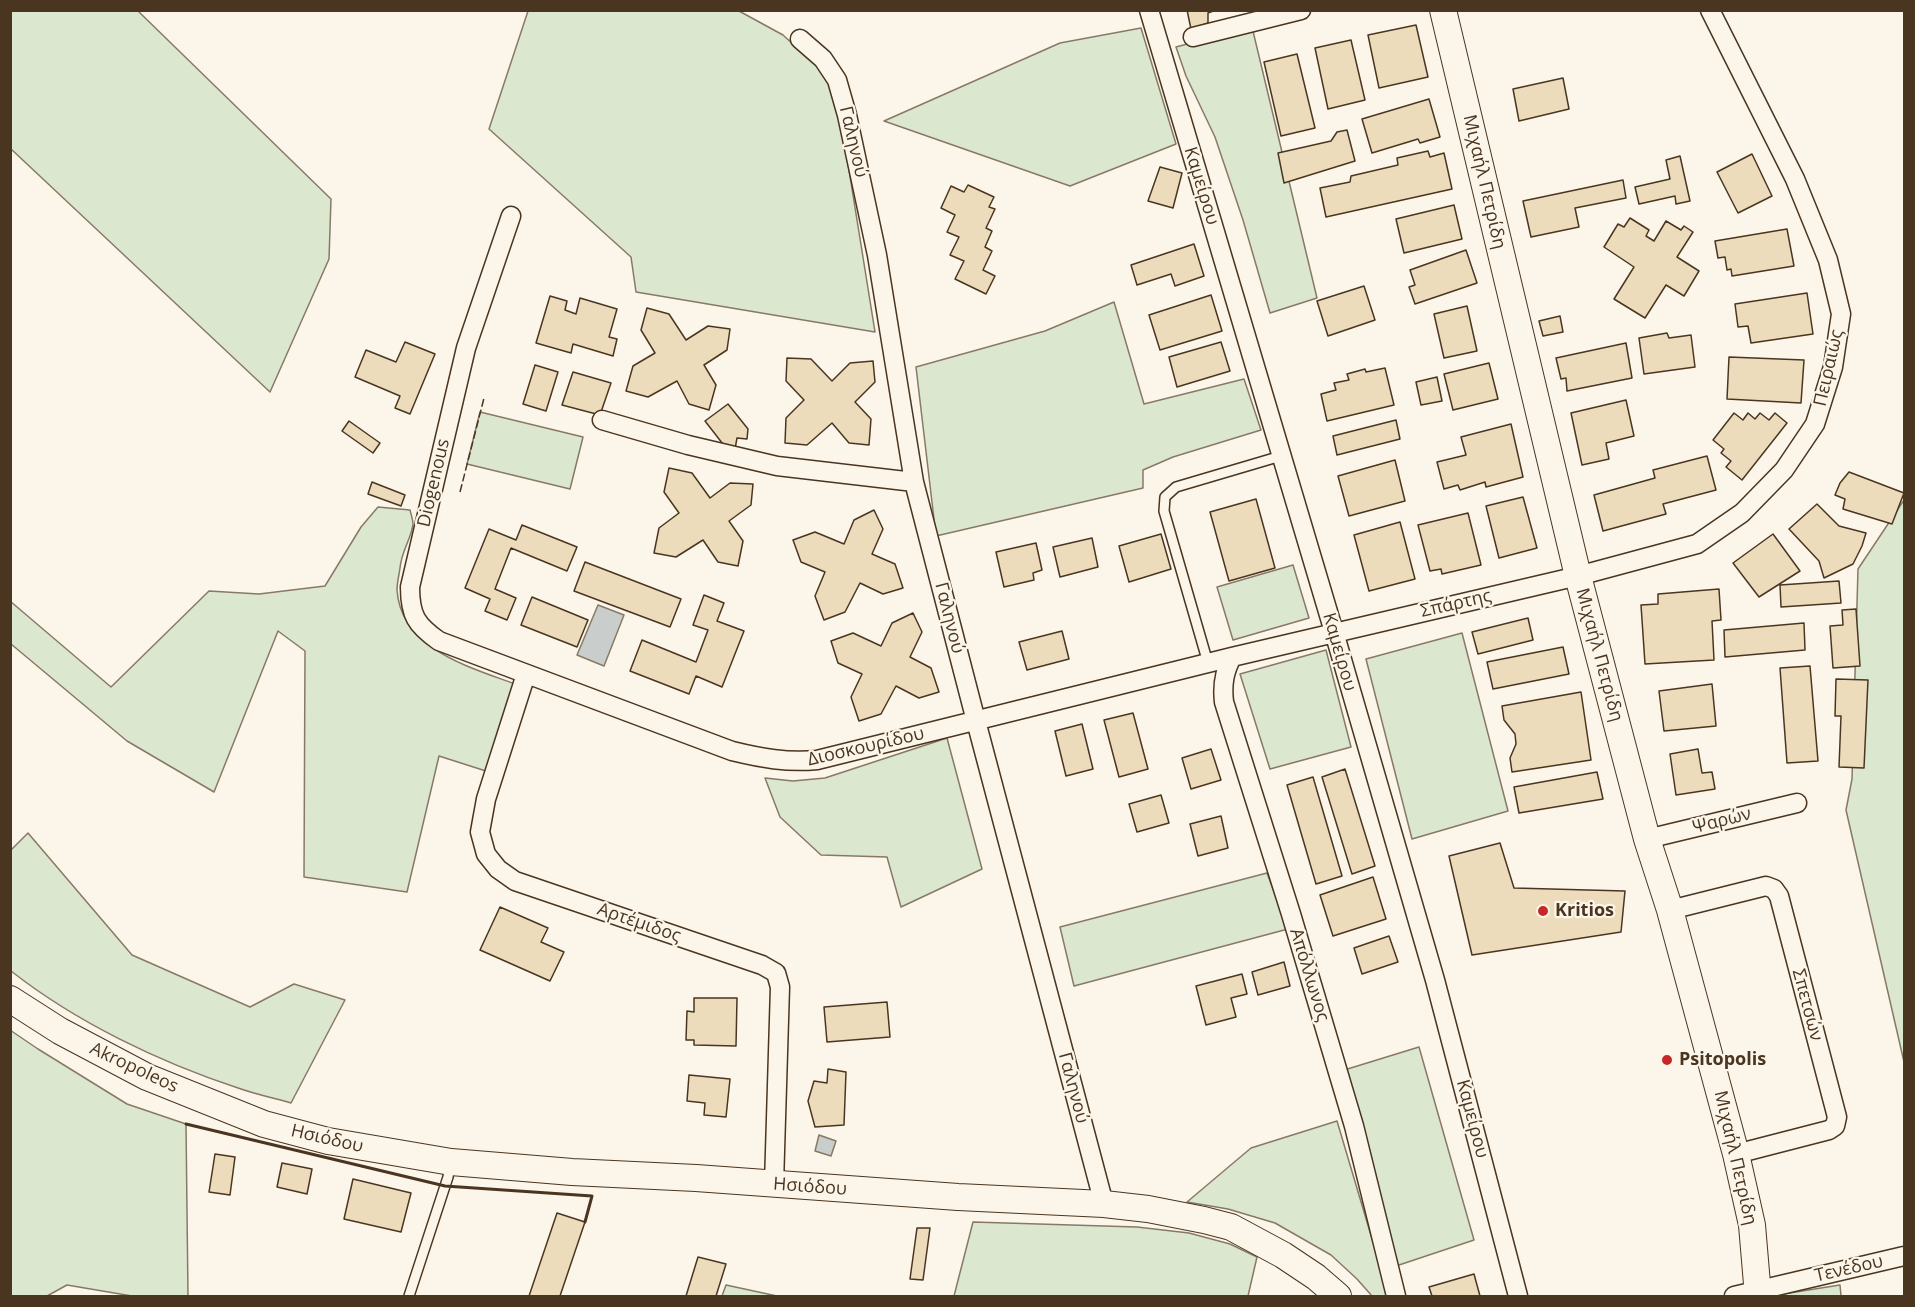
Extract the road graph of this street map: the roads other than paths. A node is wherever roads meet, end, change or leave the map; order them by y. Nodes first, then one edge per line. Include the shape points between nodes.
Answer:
1 (1149, 10) edge
2 (1301, 10) edge
3 (1443, 10) edge
4 (1710, 10) edge
5 (1193, 37) dead end
6 (800, 39) dead end
7 (512, 216) dead end
8 (602, 420) dead end
9 (1281, 456) junction
10 (914, 482) junction
11 (1578, 576) junction
12 (415, 619) joint
13 (1334, 632) junction
14 (1232, 657) junction
15 (1208, 663) junction
16 (526, 674) junction
17 (976, 721) junction
18 (1797, 803) dead end
19 (1647, 839) junction
20 (1670, 910) junction
21 (10, 999) edge
22 (264, 1124) joint
23 (1736, 1154) junction
24 (451, 1162) junction
25 (774, 1184) junction
26 (1104, 1204) junction
27 (1905, 1256) edge
28 (1759, 1293) edge
29 (409, 1296) edge
30 (1338, 1296) edge
31 (1396, 1296) edge
32 (1518, 1296) edge
33 (1734, 1296) edge

1 - 9 street, Καμείρου
2 - 5 street
3 - 11 street, Μιχαήλ Πετρίδη
4 - 11 street, Πειραιώς via 1795,179 1828,260 1841,314 1833,367 1815,424 1784,470 1742,513 1697,544
6 - 10 street, Γαληνού via 823,58 837,80 848,115 877,255
7 - 12 street, Diogenous via 466,348 410,587
8 - 10 street via 777,466
9 - 13 street, Καμείρου
9 - 15 lane via 1176,487 1166,497 1164,511
10 - 17 street, Γαληνού
11 - 13 street, Σπάρτης
11 - 19 street, Μιχαήλ Πετρίδη
12 - 16 street, Διοσκουρίδου via 439,641
13 - 14 street, Διοσκουρίδου
13 - 32 street, Καμείρου via 1435,980
14 - 15 street, Διοσκουρίδου
14 - 31 street, Απόλλωνος via 1222,686 1224,702 1354,1126
15 - 17 street, Διοσκουρίδου
16 - 17 street, Διοσκουρίδου via 732,752 771,760 818,760
16 - 25 street, Αρτέμιδος via 486,799 480,832 486,854 515,881 776,973 780,987
17 - 26 street, Γαληνού
18 - 19 street, Ψαρών
19 - 20 street, Μιχαήλ Πετρίδη
20 - 23 street, Μιχαήλ Πετρίδη
20 - 23 street, Σπετσών via 1766,886 1779,896 1837,1117 1835,1126 1829,1130
21 - 22 street, Akropoleos via 60,1031 147,1077
22 - 24 street, Ησιόδου via 328,1141
23 - 28 street, Μιχαήλ Πετρίδη via 1752,1225
24 - 25 street, Ησιόδου
24 - 29 lane
25 - 26 street, Ησιόδου
26 - 30 street, Ησιόδου via 1231,1227 1283,1255
27 - 28 street, Τενέδου
28 - 33 street, Τενέδου

